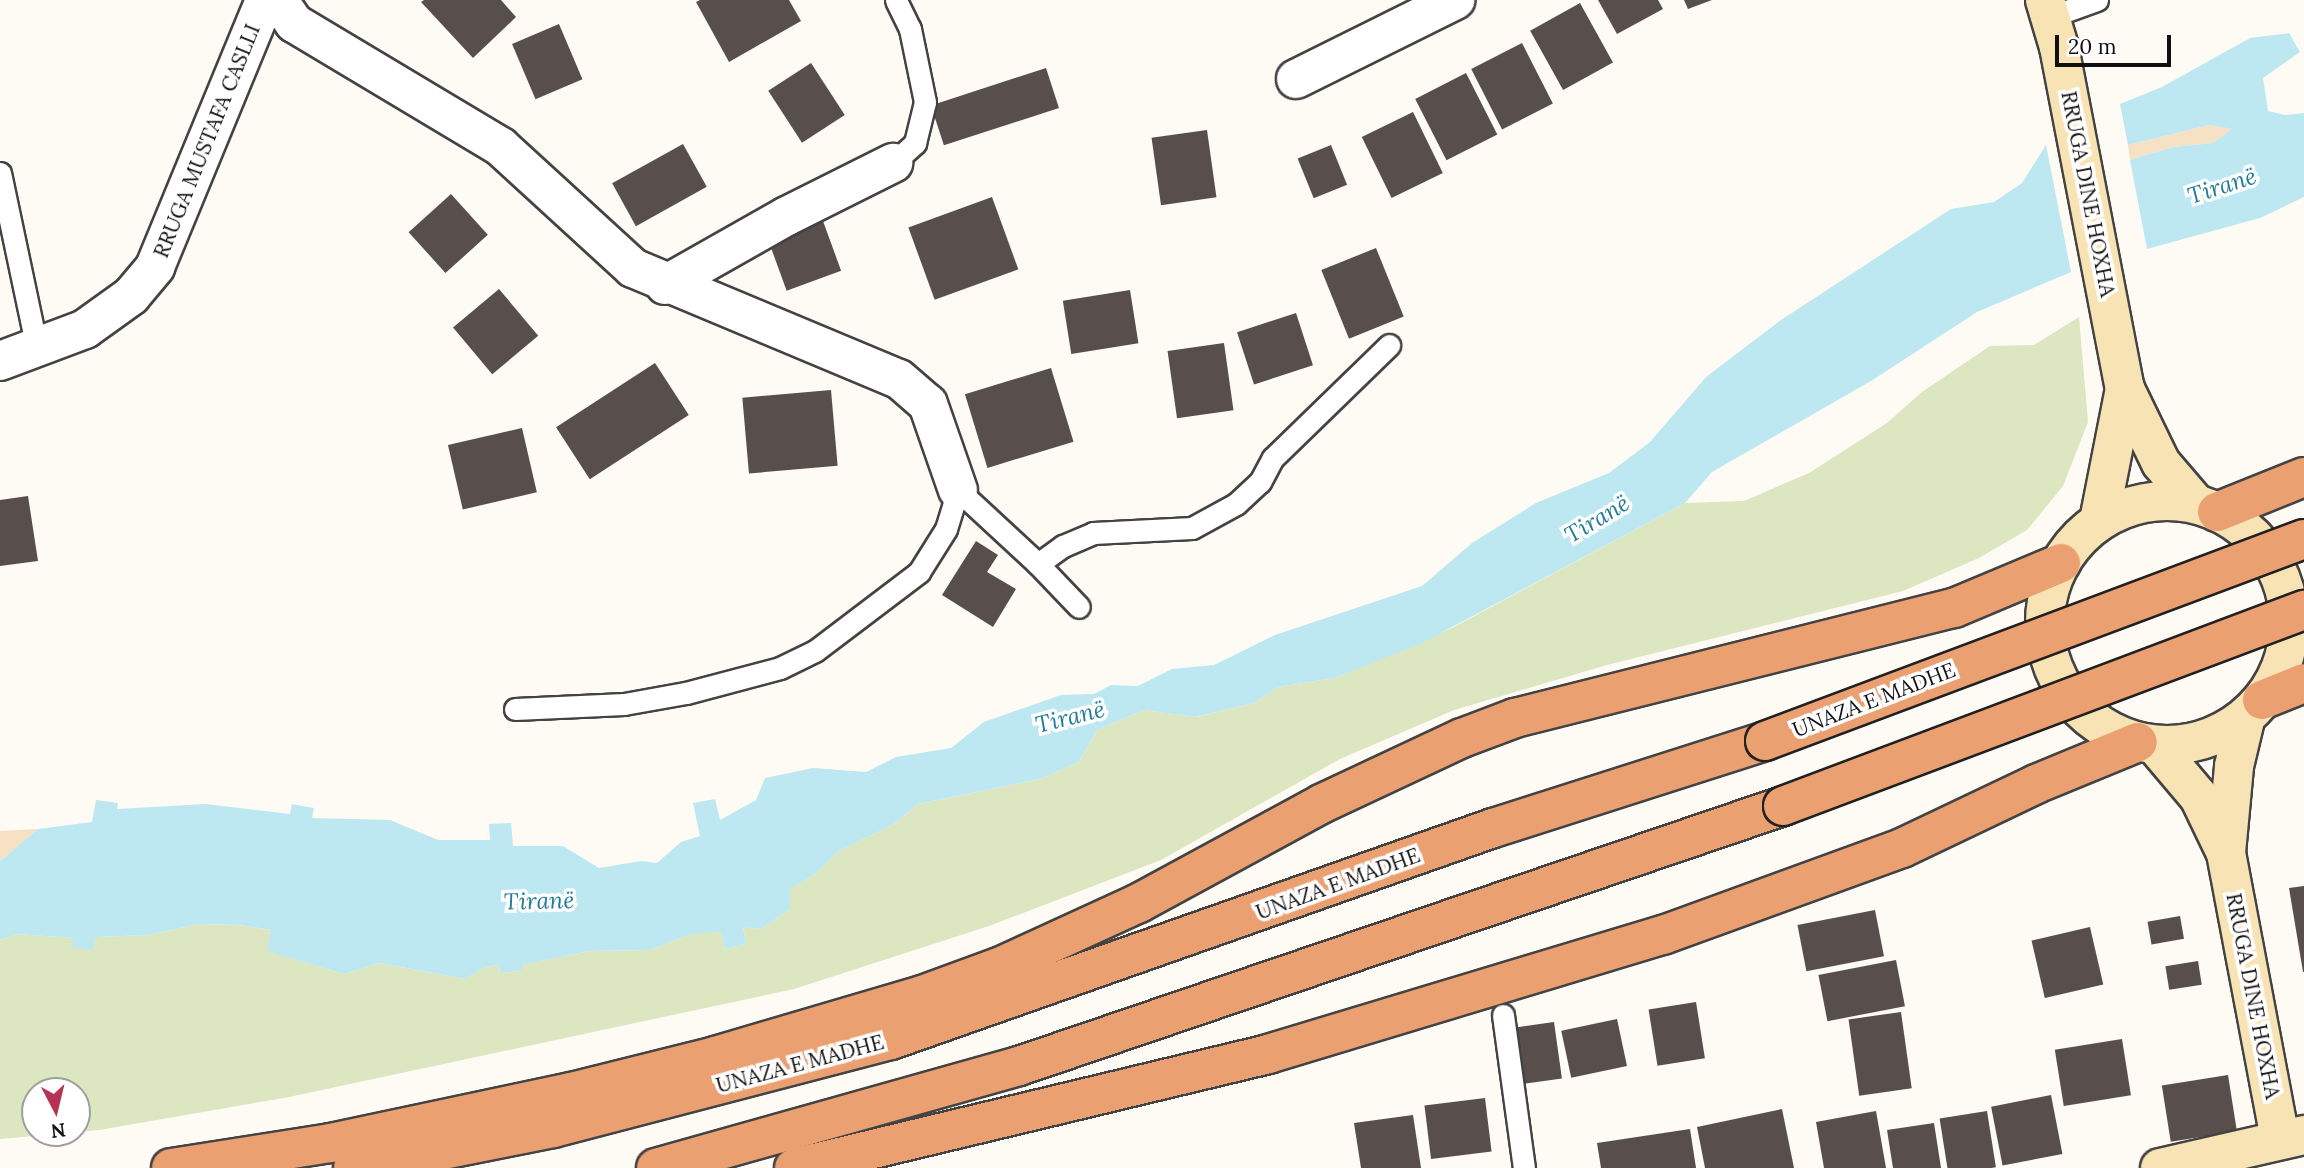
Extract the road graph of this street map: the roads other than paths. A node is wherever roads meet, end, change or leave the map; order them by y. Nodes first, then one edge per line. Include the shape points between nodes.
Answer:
1 (265, 0) edge
2 (278, 0) edge
3 (896, 0) edge
4 (1455, 0) edge
5 (2098, 0) edge
6 (2051, 21) edge
7 (1296, 79) dead end
8 (893, 163) joint
9 (0, 173) edge
10 (666, 285) junction
11 (1389, 345) dead end
12 (37, 349) junction
13 (0, 361) edge
14 (2126, 388) junction
15 (2304, 477) edge
16 (958, 490) junction
17 (2206, 508) junction
18 (2099, 521) junction
19 (2304, 539) edge
20 (1038, 564) junction
21 (2061, 564) junction
22 (1079, 607) dead end
23 (2304, 610) edge
24 (2304, 683) edge
25 (2254, 708) junction
26 (515, 709) dead end
27 (2146, 743) junction
28 (2226, 853) junction
29 (1503, 1015) dead end
30 (2273, 1147) edge
31 (170, 1168) edge
32 (353, 1168) edge
33 (656, 1168) edge
34 (793, 1168) edge
35 (1524, 1168) edge
36 (2160, 1168) edge

1 - 12 street, RRUGA MUSTAFA CASLLI via 155,267 111,313
2 - 10 street via 294,23 501,147 633,268
3 - 8 lane via 909,29 925,102 915,143
4 - 7 street
5 - 6 lane
6 - 14 main road, RRUGA DINE HOXHA
8 - 10 street
9 - 12 lane
10 - 16 street via 899,379 928,404
11 - 20 lane via 1273,458 1260,482 1216,516 1192,528 1093,533
12 - 13 street, RRUGA MUSTAFA CASLLI
14 - 17 main road, RRUGA DINE HOXHA via 2161,463
14 - 18 main road, RRUGA DINE HOXHA
15 - 17 highway
16 - 20 lane
16 - 26 lane via 946,530 919,572 815,651 780,668 624,704
17 - 18 main road, RRUGA DINE HOXHA via 2163,501 2130,506
17 - 25 main road, RRUGA DINE HOXHA via 2246,530 2266,551 2288,602 2285,658
18 - 21 main road, RRUGA DINE HOXHA via 2074,543
19 - 32 highway, UNAZA E MADHE, bridge via 1765,741 1493,828 891,1040 553,1128
20 - 22 lane
21 - 27 main road, RRUGA DINE HOXHA via 2045,603 2044,637 2053,669 2069,698 2093,721
21 - 31 highway via 1954,608 1528,715 1462,738 1321,804 1139,903 999,967 922,995 727,1053 571,1092 331,1143
23 - 33 highway, bridge via 1783,806 1019,1066
24 - 25 highway
25 - 27 main road, RRUGA DINE HOXHA via 2211,738 2183,745
25 - 28 main road, RRUGA DINE HOXHA via 2234,766
27 - 28 main road, RRUGA DINE HOXHA via 2199,797
27 - 34 highway via 1902,848 1663,935 1280,1051
28 - 30 main road, RRUGA DINE HOXHA
29 - 35 lane
30 - 36 main road

